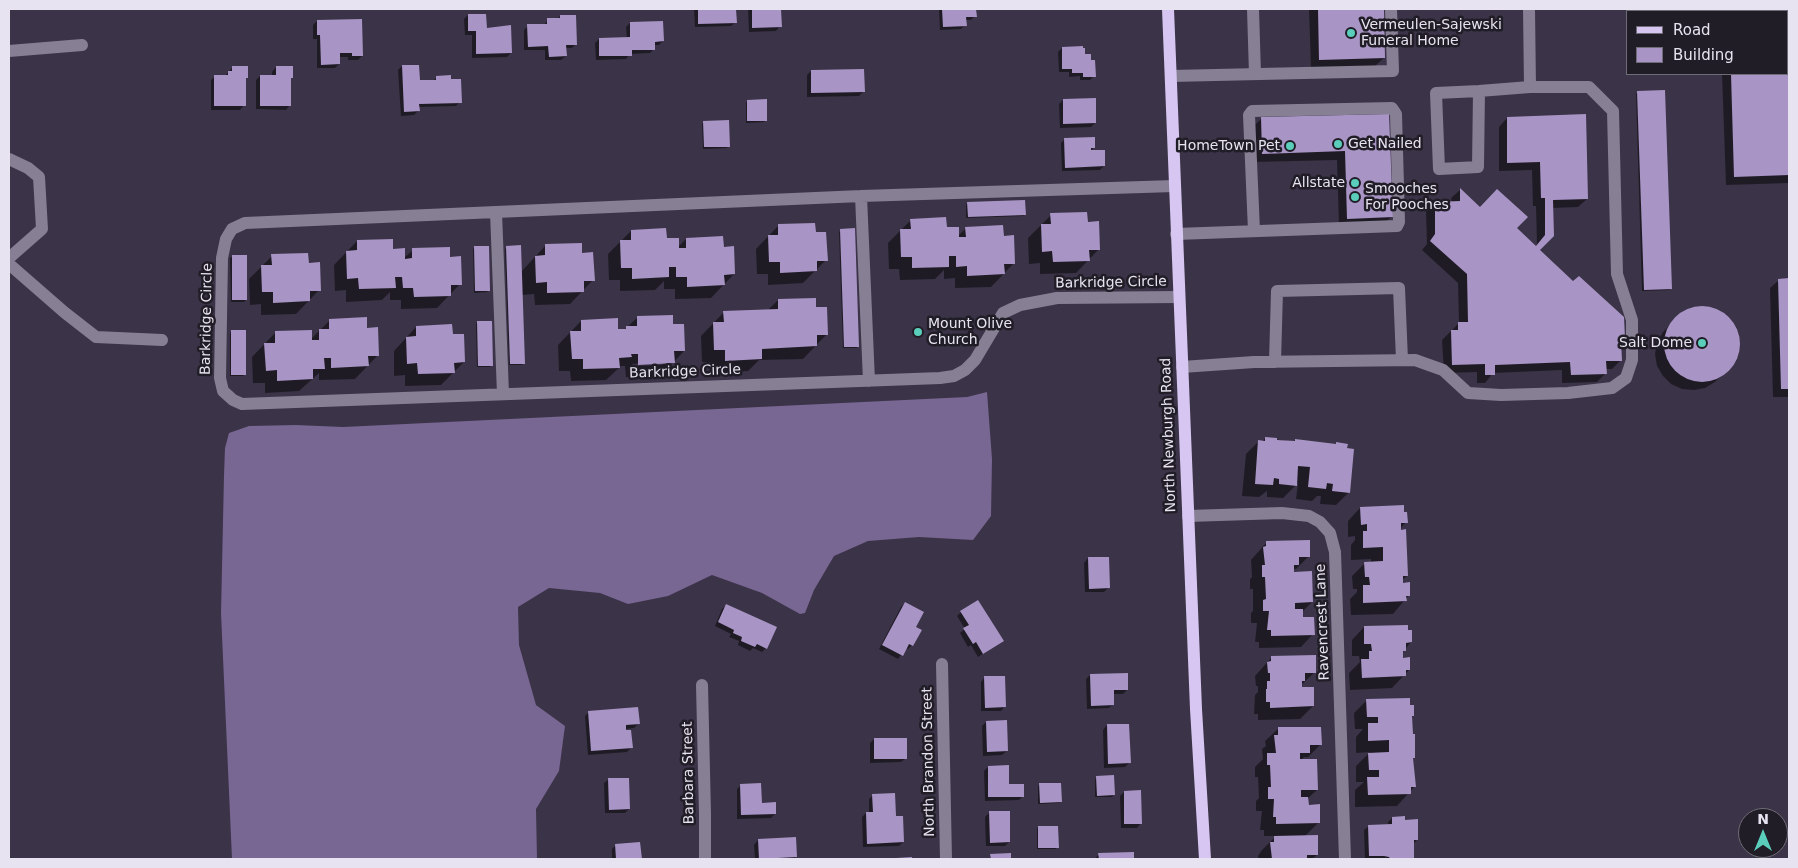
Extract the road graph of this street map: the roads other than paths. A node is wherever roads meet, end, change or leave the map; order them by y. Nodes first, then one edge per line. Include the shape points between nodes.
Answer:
1 (1168, 9) edge
2 (1253, 9) edge
3 (1391, 9) edge
4 (1530, 9) edge
5 (82, 45) dead end
6 (9, 51) edge
7 (1254, 74) junction
8 (1171, 76) junction
9 (1530, 87) junction
10 (1479, 91) junction
11 (9, 159) edge
12 (1174, 186) junction
13 (862, 196) junction
14 (496, 212) junction
15 (1254, 231) junction
16 (1176, 234) junction
17 (9, 258) edge
18 (9, 264) edge
19 (1179, 297) junction
20 (162, 340) dead end
21 (1402, 360) junction
22 (1275, 362) junction
23 (1182, 367) junction
24 (869, 380) junction
25 (503, 394) junction
26 (1188, 516) junction
27 (942, 664) dead end
28 (702, 685) dead end
29 (705, 859) edge
30 (946, 859) edge
31 (1205, 859) edge
32 (1345, 859) edge

1 - 8 main road, North Newburgh Road
2 - 7 street
3 - 7 street via 1392,71
4 - 9 street
5 - 6 street
7 - 8 street
8 - 12 main road, North Newburgh Road
9 - 10 street
9 - 21 street via 1590,87 1613,111 1617,274 1632,320 1632,360 1626,378 1612,388 1501,395 1468,393 1443,370 1415,360
10 - 10 street via 1436,93 1439,169 1478,167
11 - 17 street via 39,177 42,229
12 - 13 street, Barkridge Circle
12 - 16 main road, North Newburgh Road
13 - 14 street, Barkridge Circle
13 - 24 street
14 - 25 street
14 - 25 street, Barkridge Circle via 245,223 232,229 222,258 220,378 222,391 242,404
15 - 15 street via 1397,226 1396,114 1392,108 1252,111 1249,115
15 - 16 street
16 - 19 main road, North Newburgh Road
18 - 20 street via 96,337
19 - 23 main road, North Newburgh Road
19 - 24 street, Barkridge Circle via 1057,298 1020,305 1003,313 975,360 954,376
21 - 22 street
21 - 22 street via 1399,288 1277,291
22 - 23 street
23 - 26 main road, North Newburgh Road
24 - 25 street, Barkridge Circle
26 - 31 main road, North Newburgh Road
26 - 32 street, Ravencrest Lane via 1282,513 1309,516 1330,533 1336,552
27 - 30 street, North Brandon Street
28 - 29 street, Barbara Street

